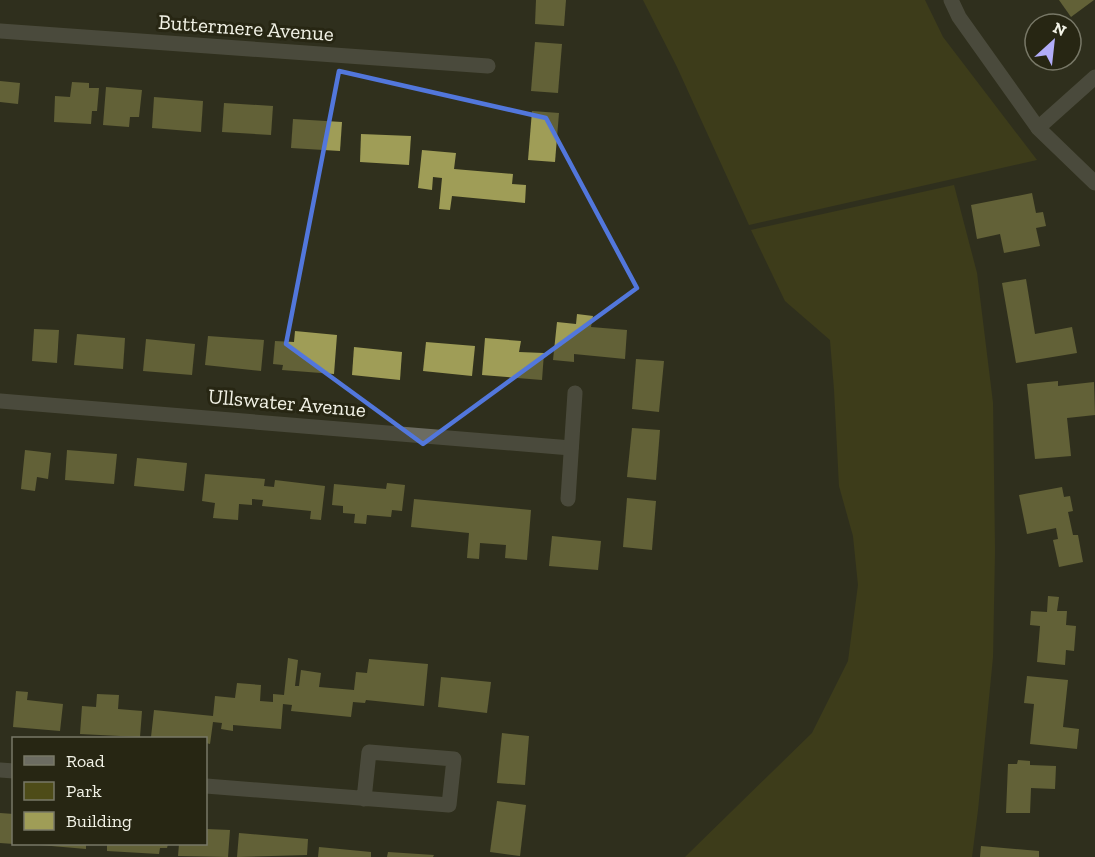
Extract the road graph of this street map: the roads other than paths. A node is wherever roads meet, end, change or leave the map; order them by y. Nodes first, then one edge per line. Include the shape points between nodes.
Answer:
1 (951, 0) edge
2 (0, 31) edge
3 (488, 66) dead end
4 (1095, 77) edge
5 (1038, 128) junction
6 (1095, 183) edge
7 (575, 393) dead end
8 (0, 401) edge
9 (571, 447) junction
10 (568, 499) dead end
11 (207, 786) edge
12 (364, 799) junction

1 - 5 street
2 - 3 street, Buttermere Avenue
4 - 5 street
5 - 6 street
7 - 9 street
8 - 9 street, Ullswater Avenue
9 - 10 street
11 - 12 street
12 - 12 street via 369,752 454,759 449,806

